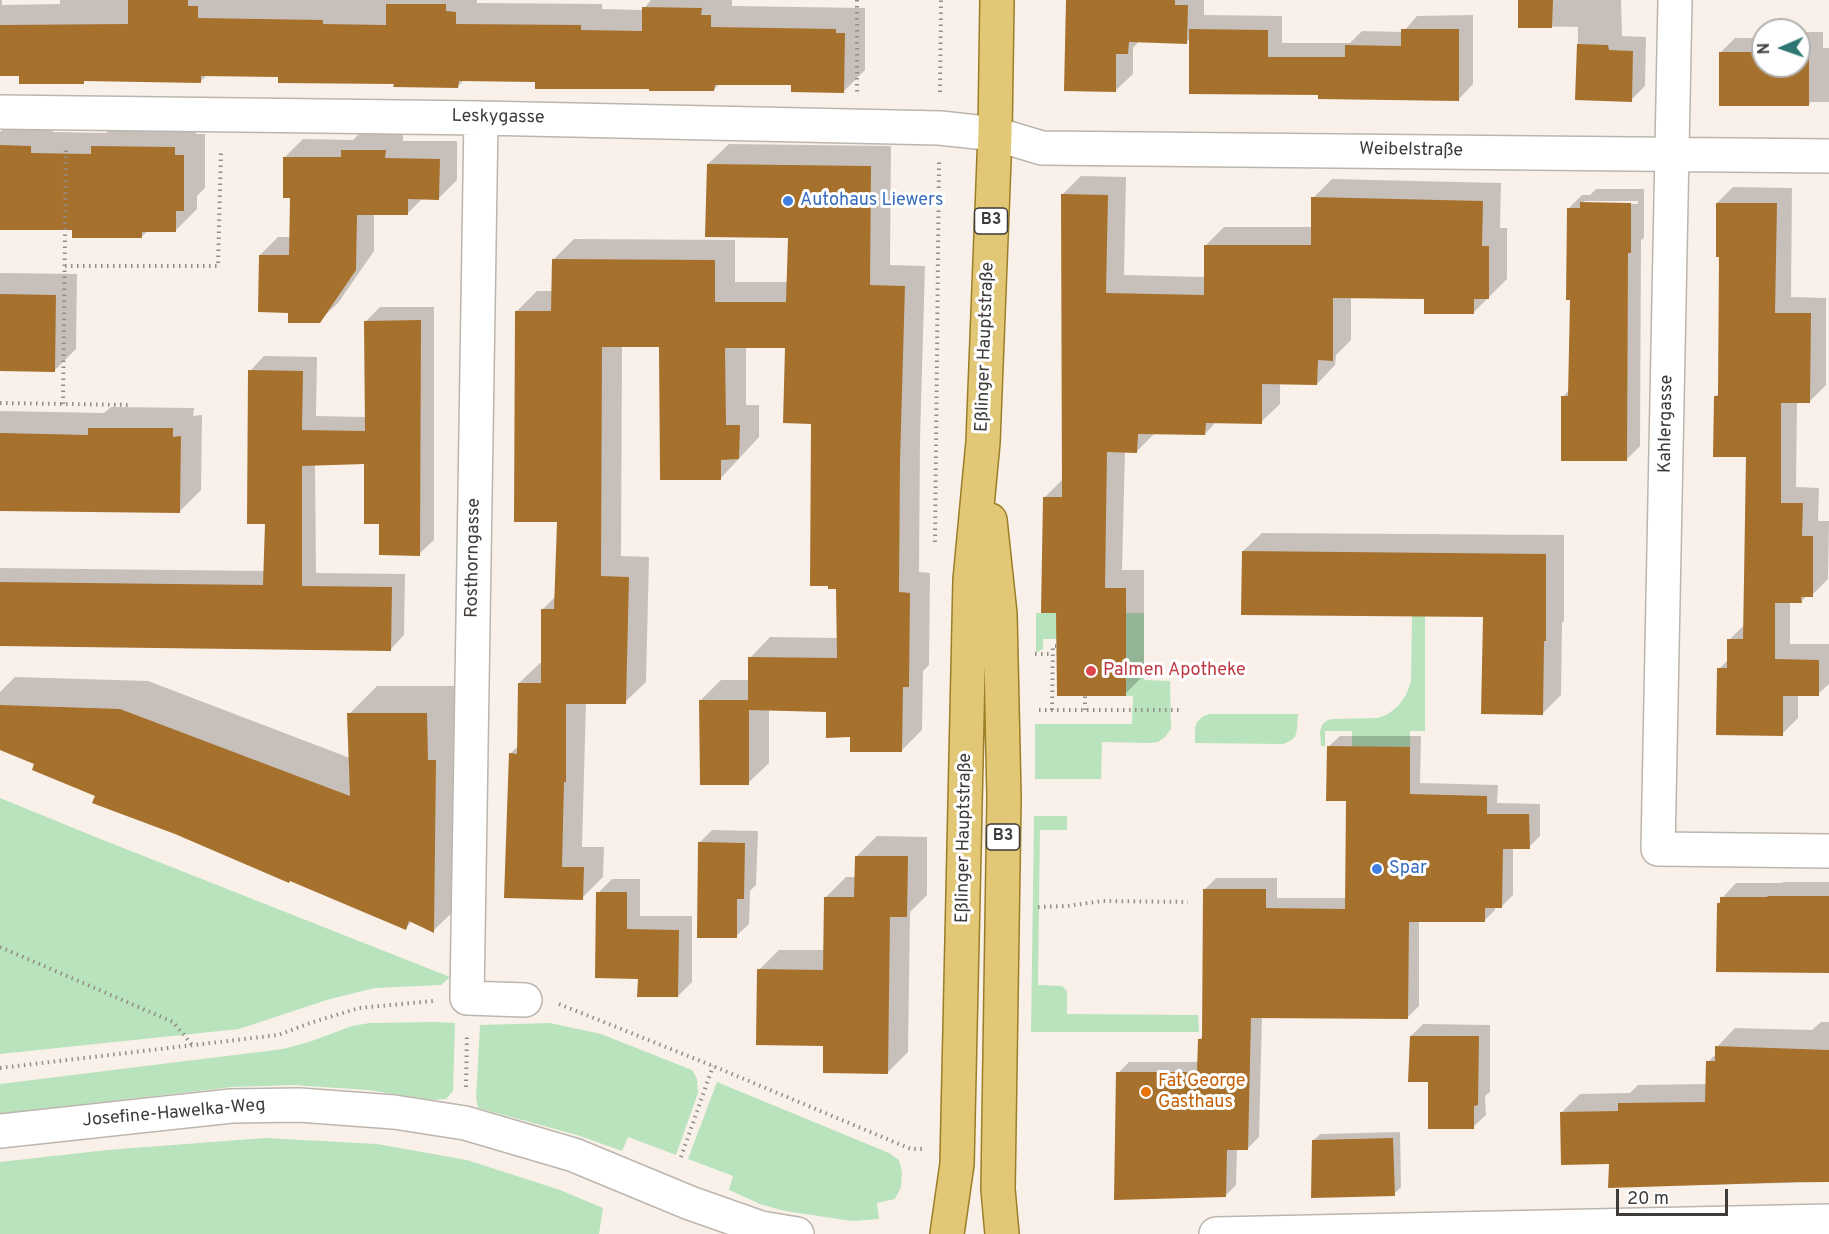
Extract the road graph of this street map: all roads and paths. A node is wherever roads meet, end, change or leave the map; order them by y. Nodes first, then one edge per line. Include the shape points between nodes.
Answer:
1 (857, 0) edge
2 (941, 0) edge
3 (997, 0) edge
4 (1675, 0) edge
5 (940, 102) dead end
6 (0, 112) edge
7 (481, 118) junction
8 (858, 126) junction
9 (995, 134) junction
10 (66, 138) dead end
11 (221, 140) dead end
12 (1672, 154) junction
13 (1829, 156) edge
14 (65, 266) junction
15 (0, 404) edge
16 (63, 404) junction
17 (132, 405) dead end
18 (982, 442) junction
19 (1057, 646) dead end
20 (1028, 654) dead end
21 (1052, 654) junction
22 (1085, 696) dead end
23 (1036, 710) dead end
24 (1053, 710) junction
25 (1085, 710) junction
26 (1182, 710) dead end
27 (1829, 851) edge
28 (1188, 902) dead end
29 (1039, 907) dead end
30 (0, 947) edge
31 (467, 998) junction
32 (525, 1000) joint
33 (193, 1046) junction
34 (713, 1066) junction
35 (0, 1068) edge
36 (465, 1123) junction
37 (0, 1131) edge
38 (911, 1149) dead end
39 (681, 1157) dead end
40 (1829, 1221) edge
41 (797, 1234) edge
42 (947, 1234) edge
43 (1002, 1234) edge
44 (1216, 1234) edge

1 - 8 path
2 - 5 path
3 - 9 main road, Eßlinger Hauptstraße / B3
4 - 12 street, Kahlergasse
6 - 7 street, Leskygasse
7 - 8 street, Leskygasse
7 - 31 street, Rosthorngasse
8 - 9 street, Leskygasse
9 - 12 street, Weibelstraße via 1042,148
9 - 18 main road, Eßlinger Hauptstraße / B3
10 - 14 path
11 - 14 path via 218,266
12 - 13 street, Weibelstraße
12 - 27 street, Kahlergasse via 1658,849
14 - 16 path
15 - 16 path
16 - 17 path
18 - 42 main road, Eßlinger Hauptstraße / B3 via 970,580 957,1164
18 - 43 main road, Eßlinger Hauptstraße / B3 via 1000,625 1004,797 998,1190
19 - 21 path via 1053,646
20 - 21 path
21 - 24 path
22 - 25 path
23 - 24 path
24 - 25 path
25 - 26 path
28 - 29 path via 1102,901
30 - 33 path via 173,1022
31 - 32 street
31 - 33 path via 359,1008 278,1035
31 - 36 path
32 - 34 path via 558,1004
33 - 35 path
34 - 38 path
34 - 39 path
36 - 37 street, Josefine-Hawelka-Weg via 370,1110 231,1106
36 - 41 street, Josefine-Hawelka-Weg via 574,1155 761,1228
40 - 44 street

